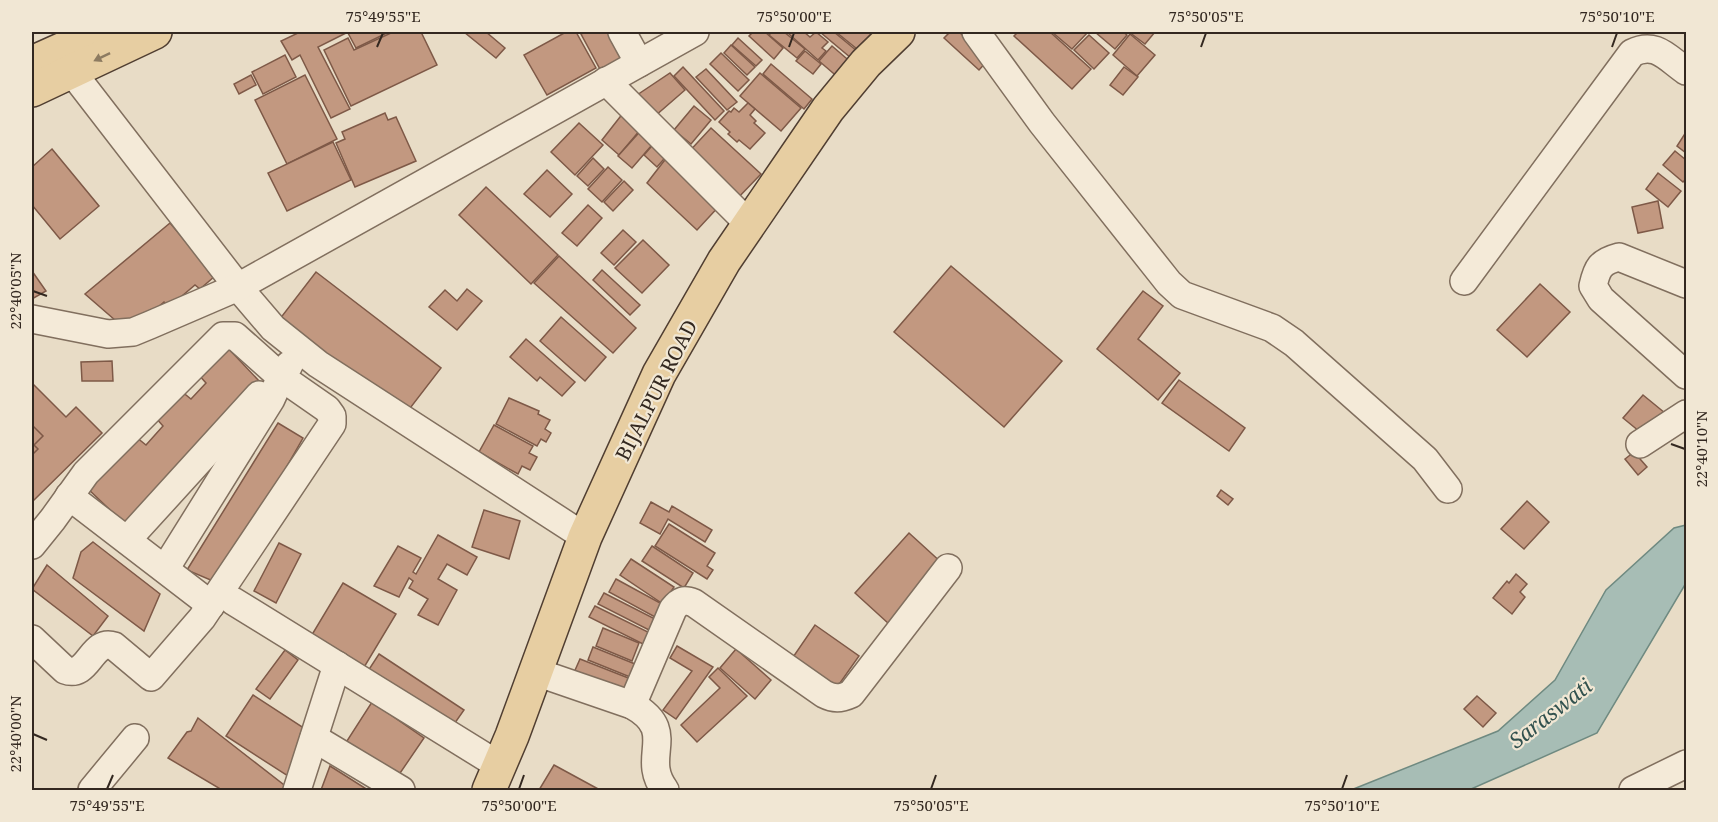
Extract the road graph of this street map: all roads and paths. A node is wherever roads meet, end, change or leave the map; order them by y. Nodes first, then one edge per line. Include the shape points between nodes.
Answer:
1 (101, 32) edge
2 (155, 32) edge
3 (622, 32) edge
4 (695, 32) edge
5 (898, 32) edge
6 (976, 32) edge
7 (32, 63) edge
8 (639, 63) junction
9 (1686, 71) edge
10 (72, 72) junction
11 (606, 81) junction
12 (32, 90) edge
13 (749, 224) junction
14 (1464, 281) dead end
15 (1686, 284) edge
16 (238, 287) junction
17 (32, 319) edge
18 (291, 361) junction
19 (1686, 375) edge
20 (1686, 414) edge
21 (1640, 444) dead end
22 (1448, 489) dead end
23 (69, 496) junction
24 (585, 537) junction
25 (127, 540) junction
26 (32, 545) edge
27 (948, 568) dead end
28 (165, 569) junction
29 (222, 603) junction
30 (32, 639) edge
31 (337, 665) junction
32 (536, 672) junction
33 (632, 705) junction
34 (135, 738) dead end
35 (314, 738) junction
36 (1686, 764) edge
37 (494, 778) edge
38 (92, 790) edge
39 (297, 790) edge
40 (401, 790) edge
41 (665, 790) edge
42 (1633, 790) edge

1 - 7 main road
2 -> 10 main road
3 - 8 street
4 - 8 street
5 - 13 main road, BIJALPUR ROAD via 828,109
6 - 22 street via 1042,123 1169,283 1182,295 1272,328 1294,343 1425,459
8 - 11 street
9 - 14 street via 1655,49 1643,47 1632,53
10 - 12 main road
10 - 16 street
11 - 13 street
11 - 16 street
13 - 24 main road, BIJALPUR ROAD via 659,374
15 - 19 street via 1619,257 1596,270 1593,286 1601,299
16 - 17 street via 133,332 108,334
16 - 18 street via 273,328
18 - 23 street via 235,336 223,336 86,473
18 - 24 street via 318,364
18 - 25 street
18 - 28 street
18 - 29 street via 332,416 332,424
20 - 21 street
23 - 25 street
23 - 26 street
24 - 32 main road, BIJALPUR ROAD
25 - 28 street
27 - 33 street via 851,694 842,698 824,694 686,600 673,609
28 - 29 street
29 - 30 street via 202,618 151,677 107,644 101,645 80,670 71,673
29 - 31 street
31 - 35 street
31 - 37 street
32 - 33 street
32 - 37 main road, BIJALPUR ROAD
33 - 41 street via 654,722 655,771
34 - 38 street
35 - 39 street
35 - 40 street
36 - 42 street

